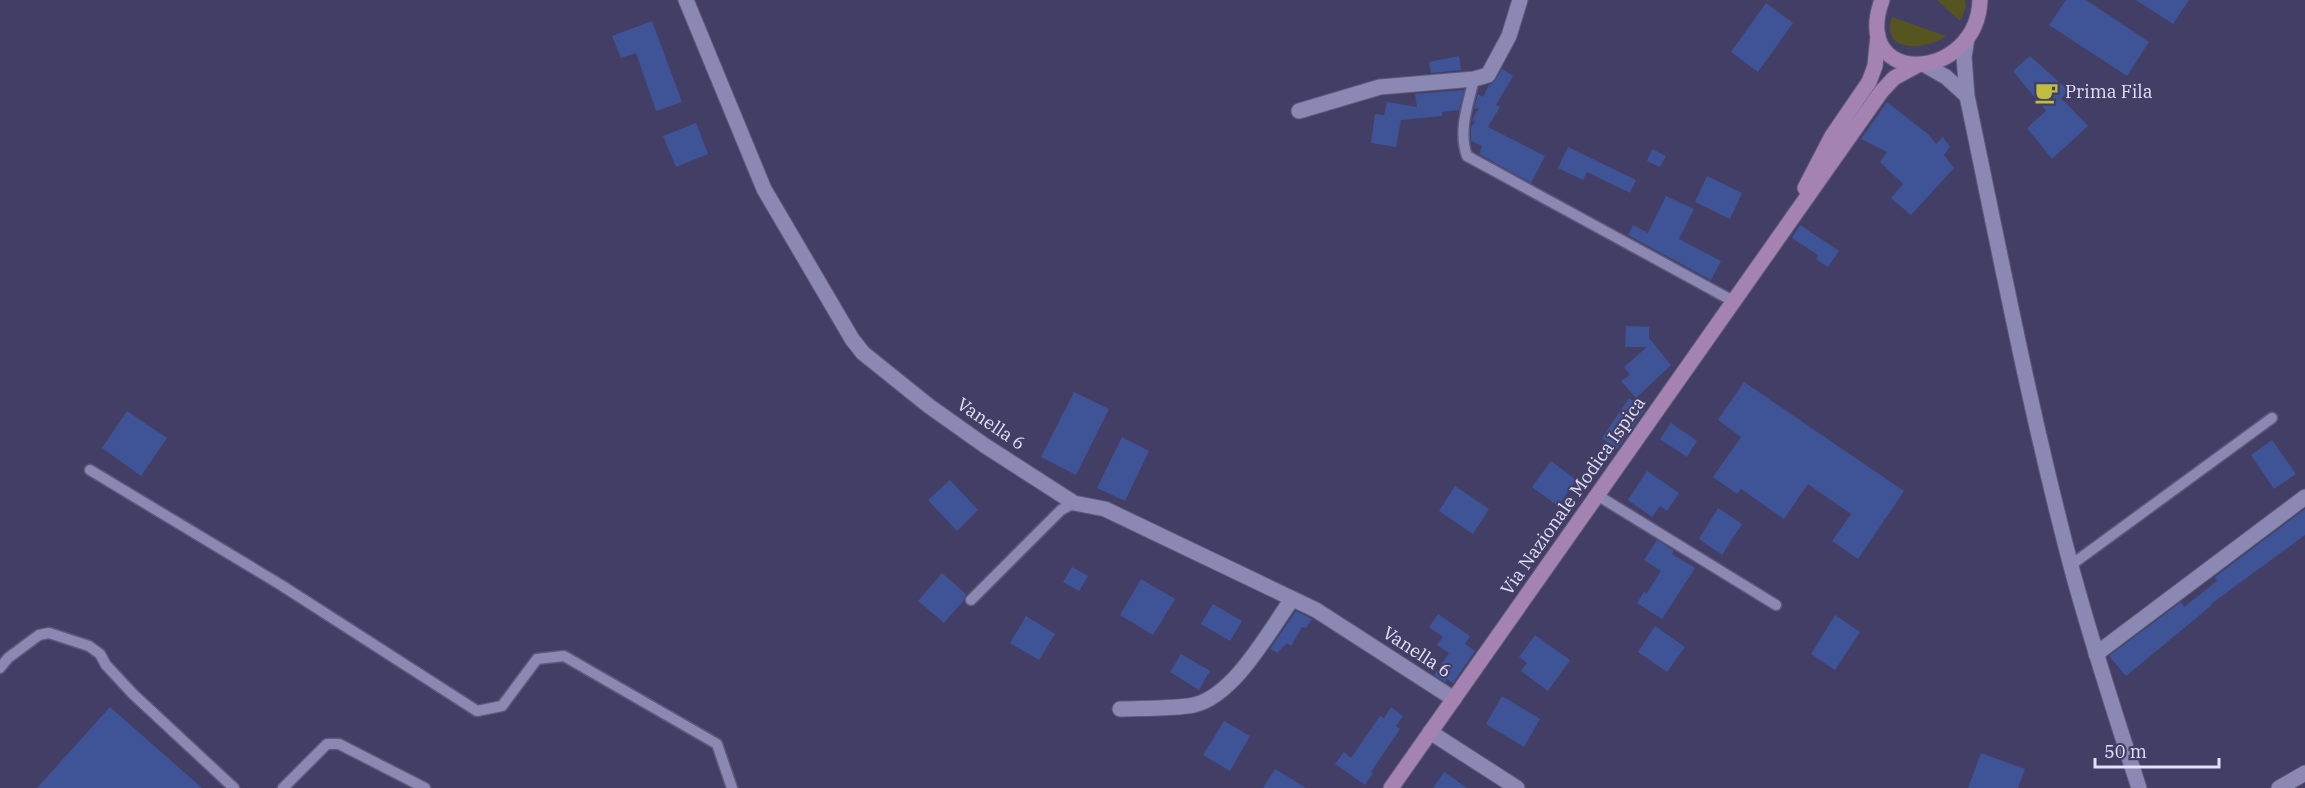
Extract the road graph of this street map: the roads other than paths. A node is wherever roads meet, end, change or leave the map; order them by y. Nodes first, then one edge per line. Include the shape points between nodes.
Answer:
1 (686, 0) edge
2 (1520, 0) edge
3 (1882, 0) edge
4 (1980, 0) edge
5 (1878, 35) junction
6 (1967, 38) junction
7 (1921, 65) junction
8 (1474, 79) junction
9 (1967, 96) junction
10 (1299, 111) dead end
11 (1786, 226) junction
12 (1733, 301) junction
13 (2272, 418) dead end
14 (90, 470) dead end
15 (1597, 495) junction
16 (2305, 497) edge
17 (1074, 503) junction
18 (2071, 565) junction
19 (1292, 598) junction
20 (971, 600) dead end
21 (1776, 605) dead end
22 (2096, 654) junction
23 (0, 668) edge
24 (1454, 699) junction
25 (1120, 709) dead end
26 (1430, 732) junction
27 (2305, 773) edge
28 (234, 788) edge
29 (283, 788) edge
30 (425, 788) edge
31 (732, 788) edge
32 (1391, 788) edge
33 (1517, 788) edge
34 (2139, 788) edge
35 (2279, 788) edge

1 - 17 street, Vanella 6 via 764,189 852,339 863,353 929,406
2 - 8 street via 1509,36 1488,75
3 - 5 main road
4 - 6 main road
5 - 7 main road via 1888,54
5 - 11 main road via 1869,82 1832,136
6 - 7 main road via 1948,55
6 - 9 street
7 - 9 street via 1946,77
7 - 11 main road via 1894,78 1881,92
8 - 10 street via 1380,87
8 - 12 lane via 1462,143 1467,156
9 - 18 street via 2026,378
11 - 12 main road, Via Nazionale Modica Ispica
12 - 15 main road, Via Nazionale Modica Ispica
13 - 18 lane
14 - 31 lane via 281,585 477,711 502,706 537,659 564,656 717,744
15 - 21 lane
15 - 24 main road, Via Nazionale Modica Ispica
16 - 22 street
17 - 19 street, Vanella 6 via 1105,509
17 - 20 lane via 1061,510
18 - 22 street
19 - 24 street, Vanella 6
19 - 25 street via 1247,663 1209,699 1193,705
22 - 34 street
23 - 28 lane via 39,635 49,633 89,646 133,694
24 - 26 main road, Via Nazionale Modica Ispica
26 - 32 main road, Via Nazionale Modica Ispica
26 - 33 street
27 - 35 street
29 - 30 lane via 327,744 339,744

